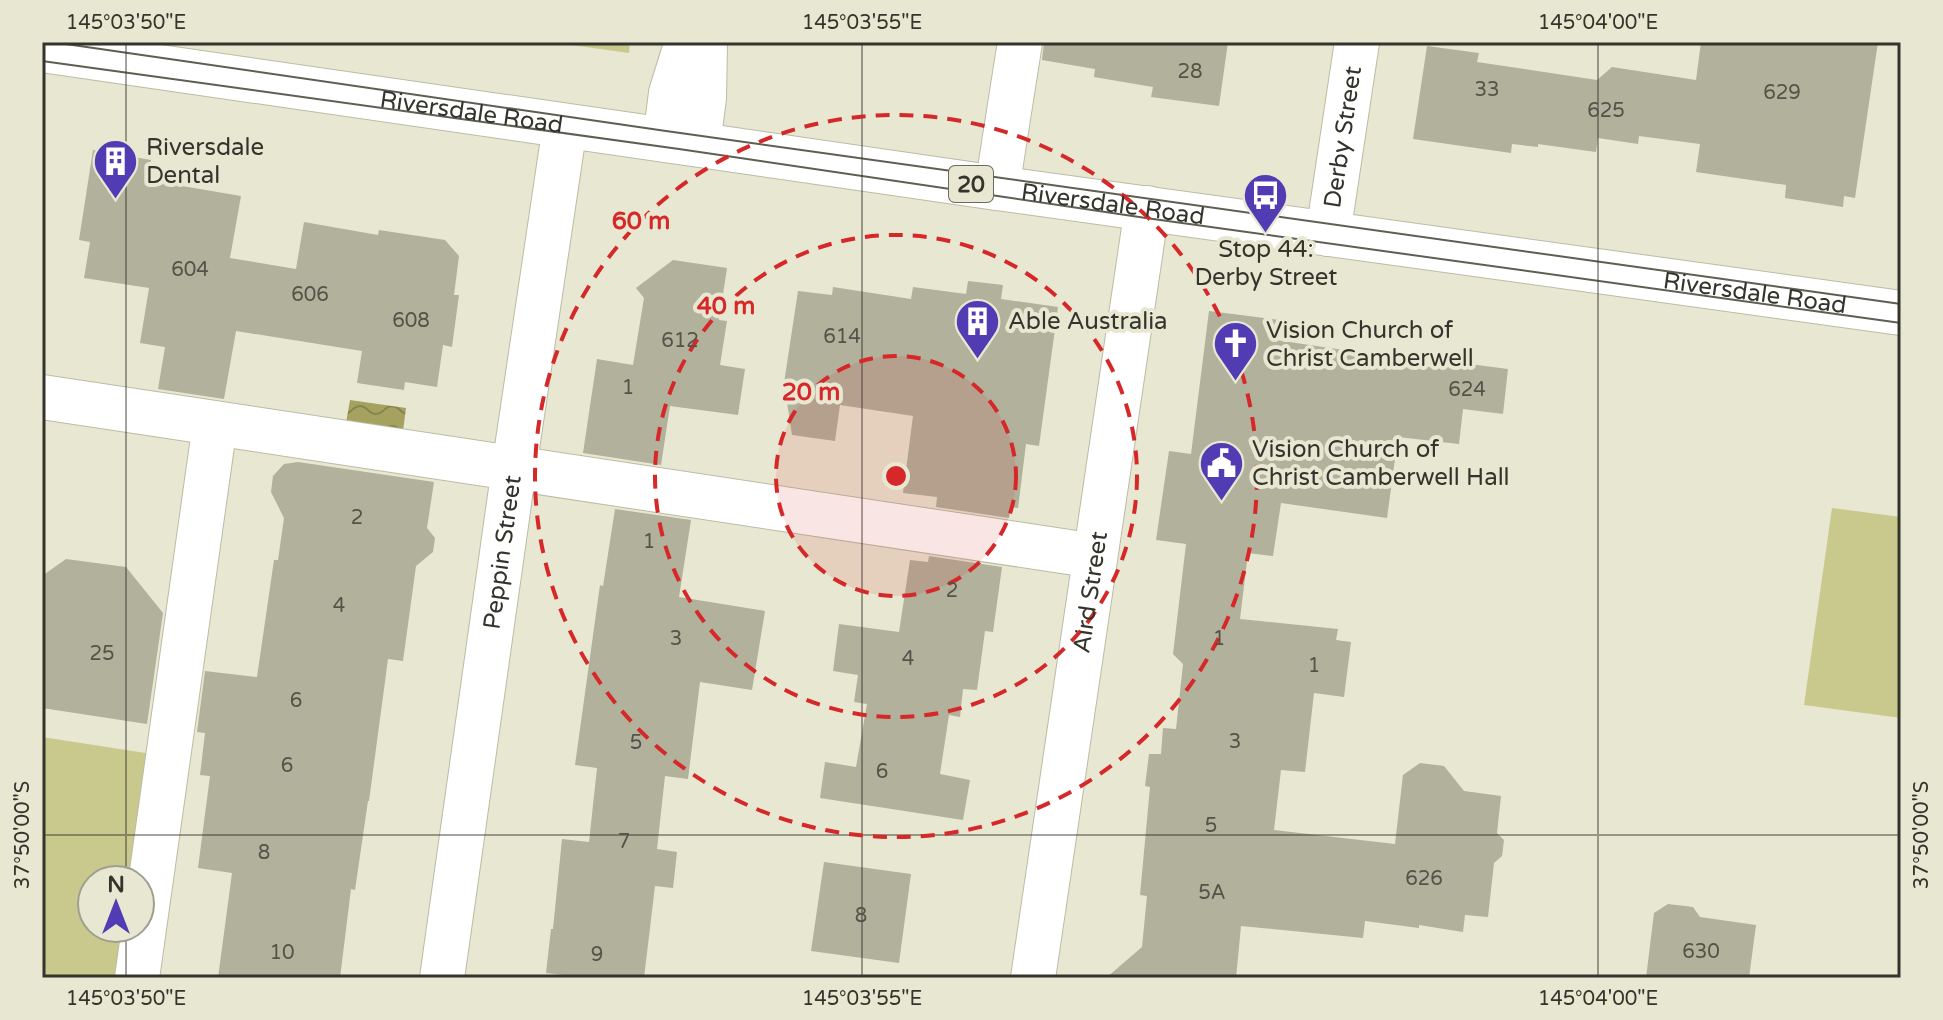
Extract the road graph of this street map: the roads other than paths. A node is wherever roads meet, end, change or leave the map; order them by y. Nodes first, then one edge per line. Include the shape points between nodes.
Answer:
1 (687, 42) edge
2 (705, 42) edge
3 (1020, 42) edge
4 (1357, 42) edge
5 (42, 50) edge
6 (565, 126) junction
7 (681, 142) junction
8 (997, 188) junction
9 (1147, 208) junction
10 (1328, 234) junction
11 (1901, 313) edge
12 (42, 397) edge
13 (215, 424) junction
14 (514, 468) junction
15 (1095, 556) junction
16 (137, 978) edge
17 (442, 978) edge
18 (1033, 978) edge

1 - 7 street via 671,93
2 - 7 street via 704,98
3 - 8 street
4 - 10 street, Derby Street
5 - 6 street, Riversdale Road / 20
6 - 7 street, Riversdale Road / 20
6 - 14 street, Peppin Street
7 - 8 street, Riversdale Road / 20
8 - 9 street, Riversdale Road / 20
9 - 10 street, Riversdale Road / 20
9 - 15 street, Aird Street
10 - 11 street, Riversdale Road / 20
12 - 13 street
13 - 14 street
13 - 16 street
14 - 15 street
14 - 17 street, Peppin Street
15 - 18 street, Aird Street

